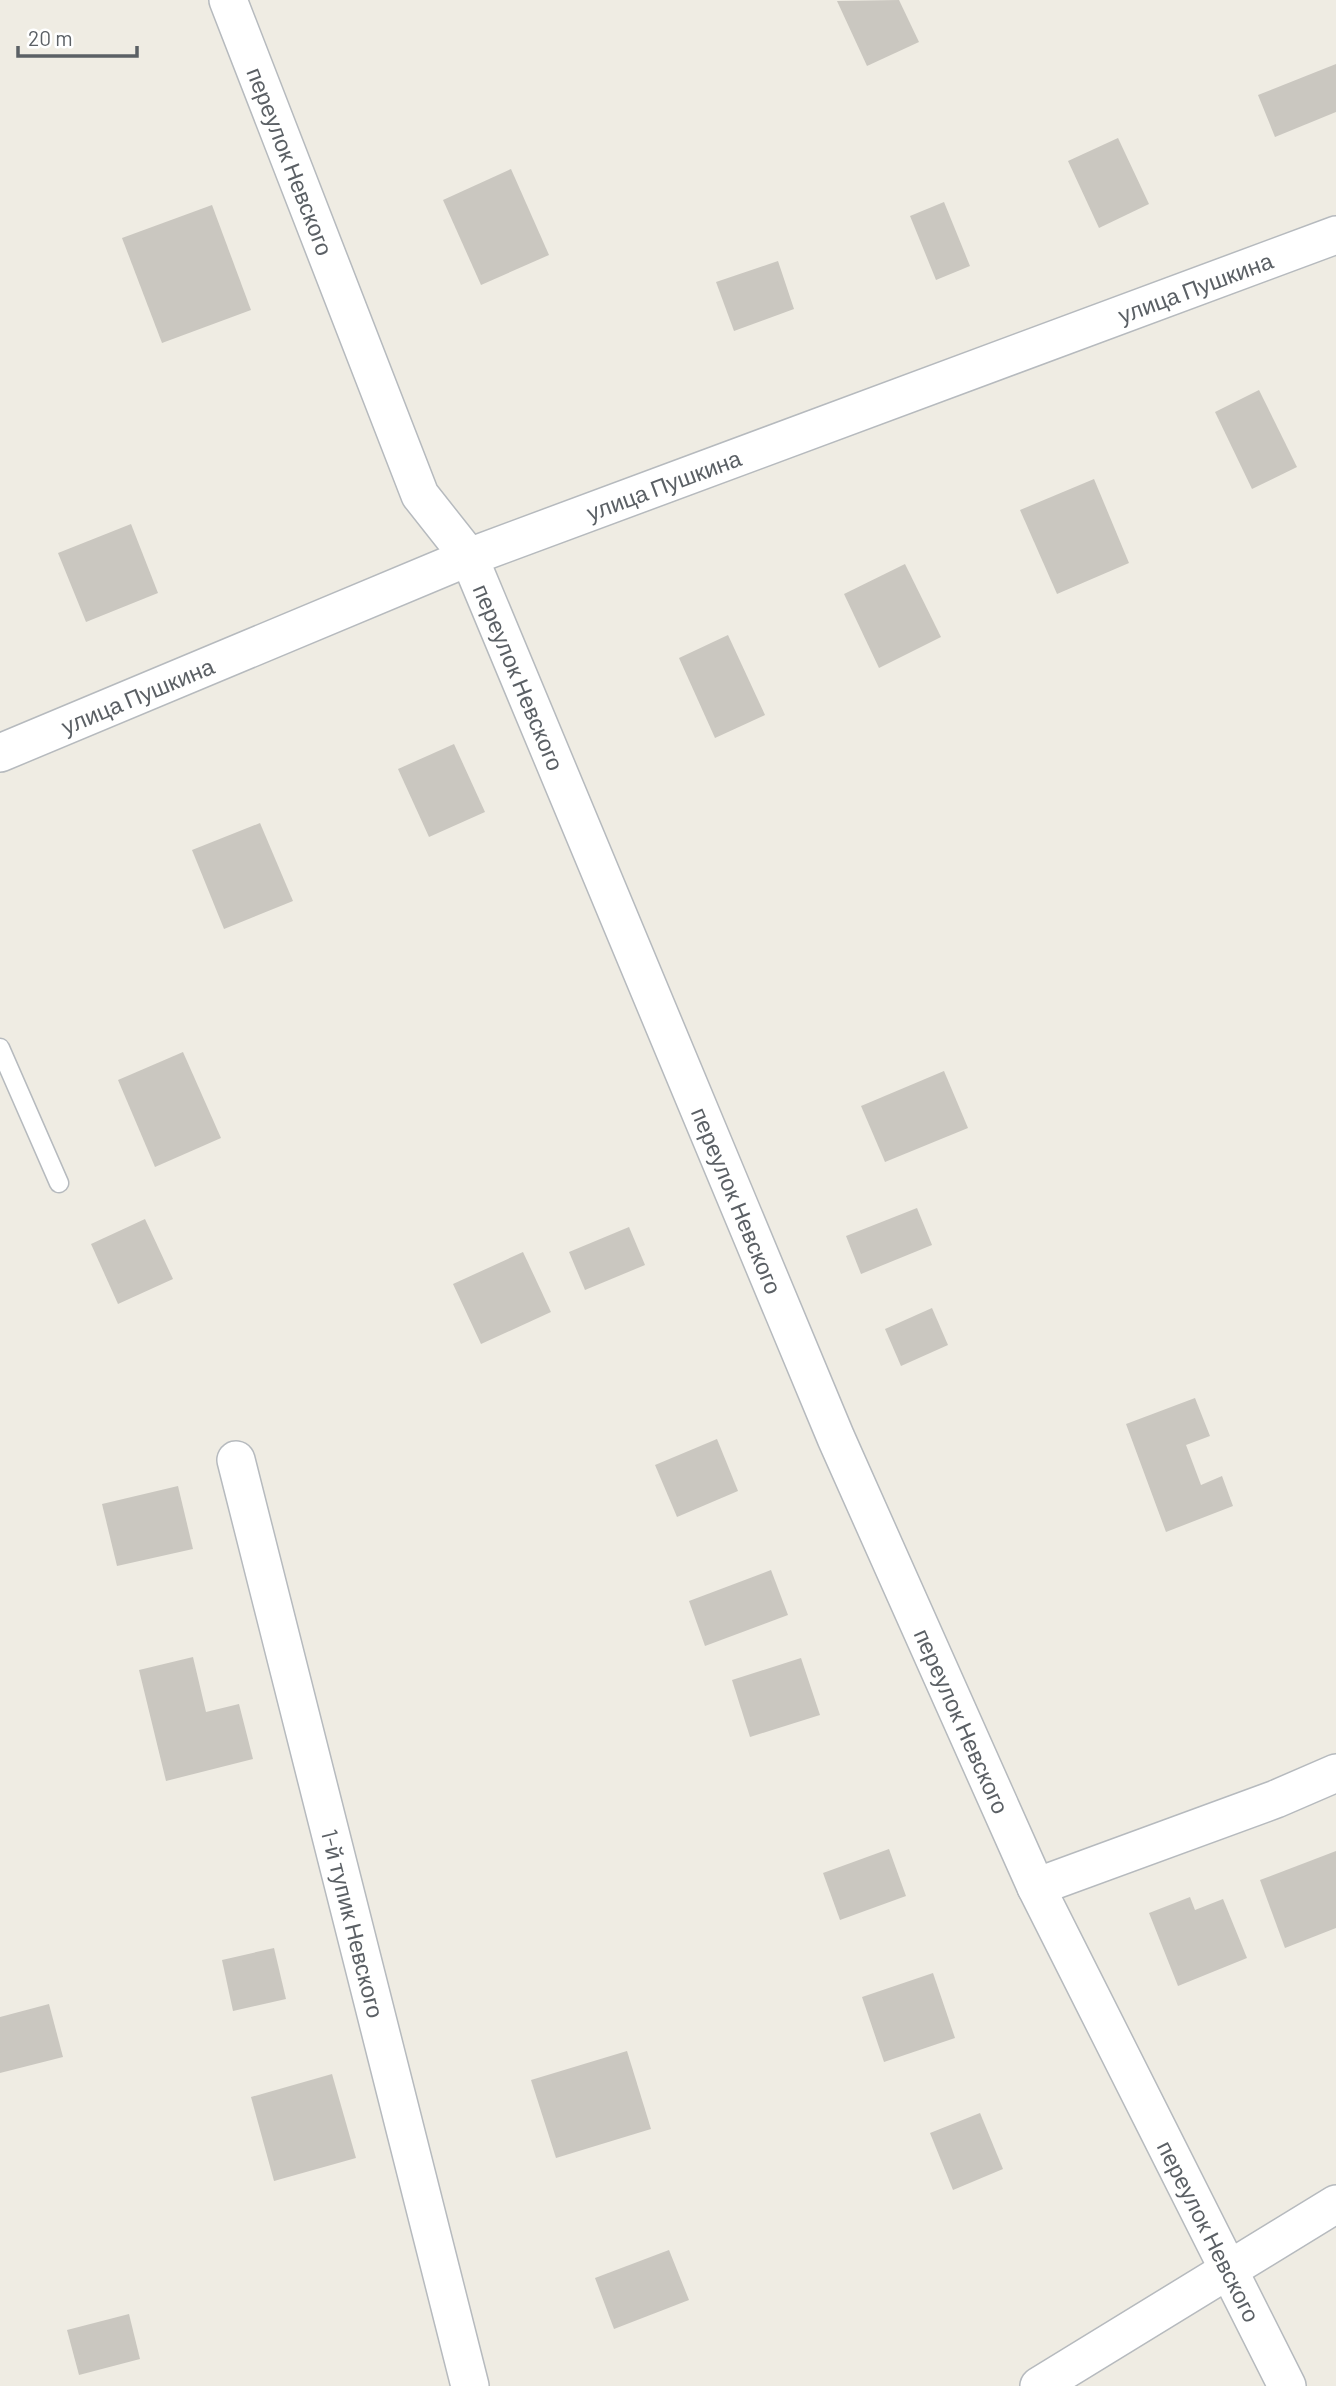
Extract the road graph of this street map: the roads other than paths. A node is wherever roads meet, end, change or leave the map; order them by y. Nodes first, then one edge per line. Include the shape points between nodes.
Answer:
1 (228, 0) edge
2 (1336, 235) edge
3 (469, 557) junction
4 (0, 753) edge
5 (0, 1048) edge
6 (59, 1183) dead end
7 (236, 1460) dead end
8 (1336, 1773) edge
9 (1037, 1887) junction
10 (1336, 2204) edge
11 (1228, 2270) junction
12 (470, 2386) edge
13 (1039, 2386) edge
14 (1287, 2386) edge

1 - 3 street, переулок Невского via 421,495
2 - 3 street, улица Пушкина
3 - 4 street, улица Пушкина
3 - 9 street, переулок Невского via 836,1438
5 - 6 lane
7 - 12 street, 1-й тупик Невского
8 - 9 street
9 - 11 street, переулок Невского
10 - 11 street
11 - 13 street
11 - 14 street, переулок Невского

